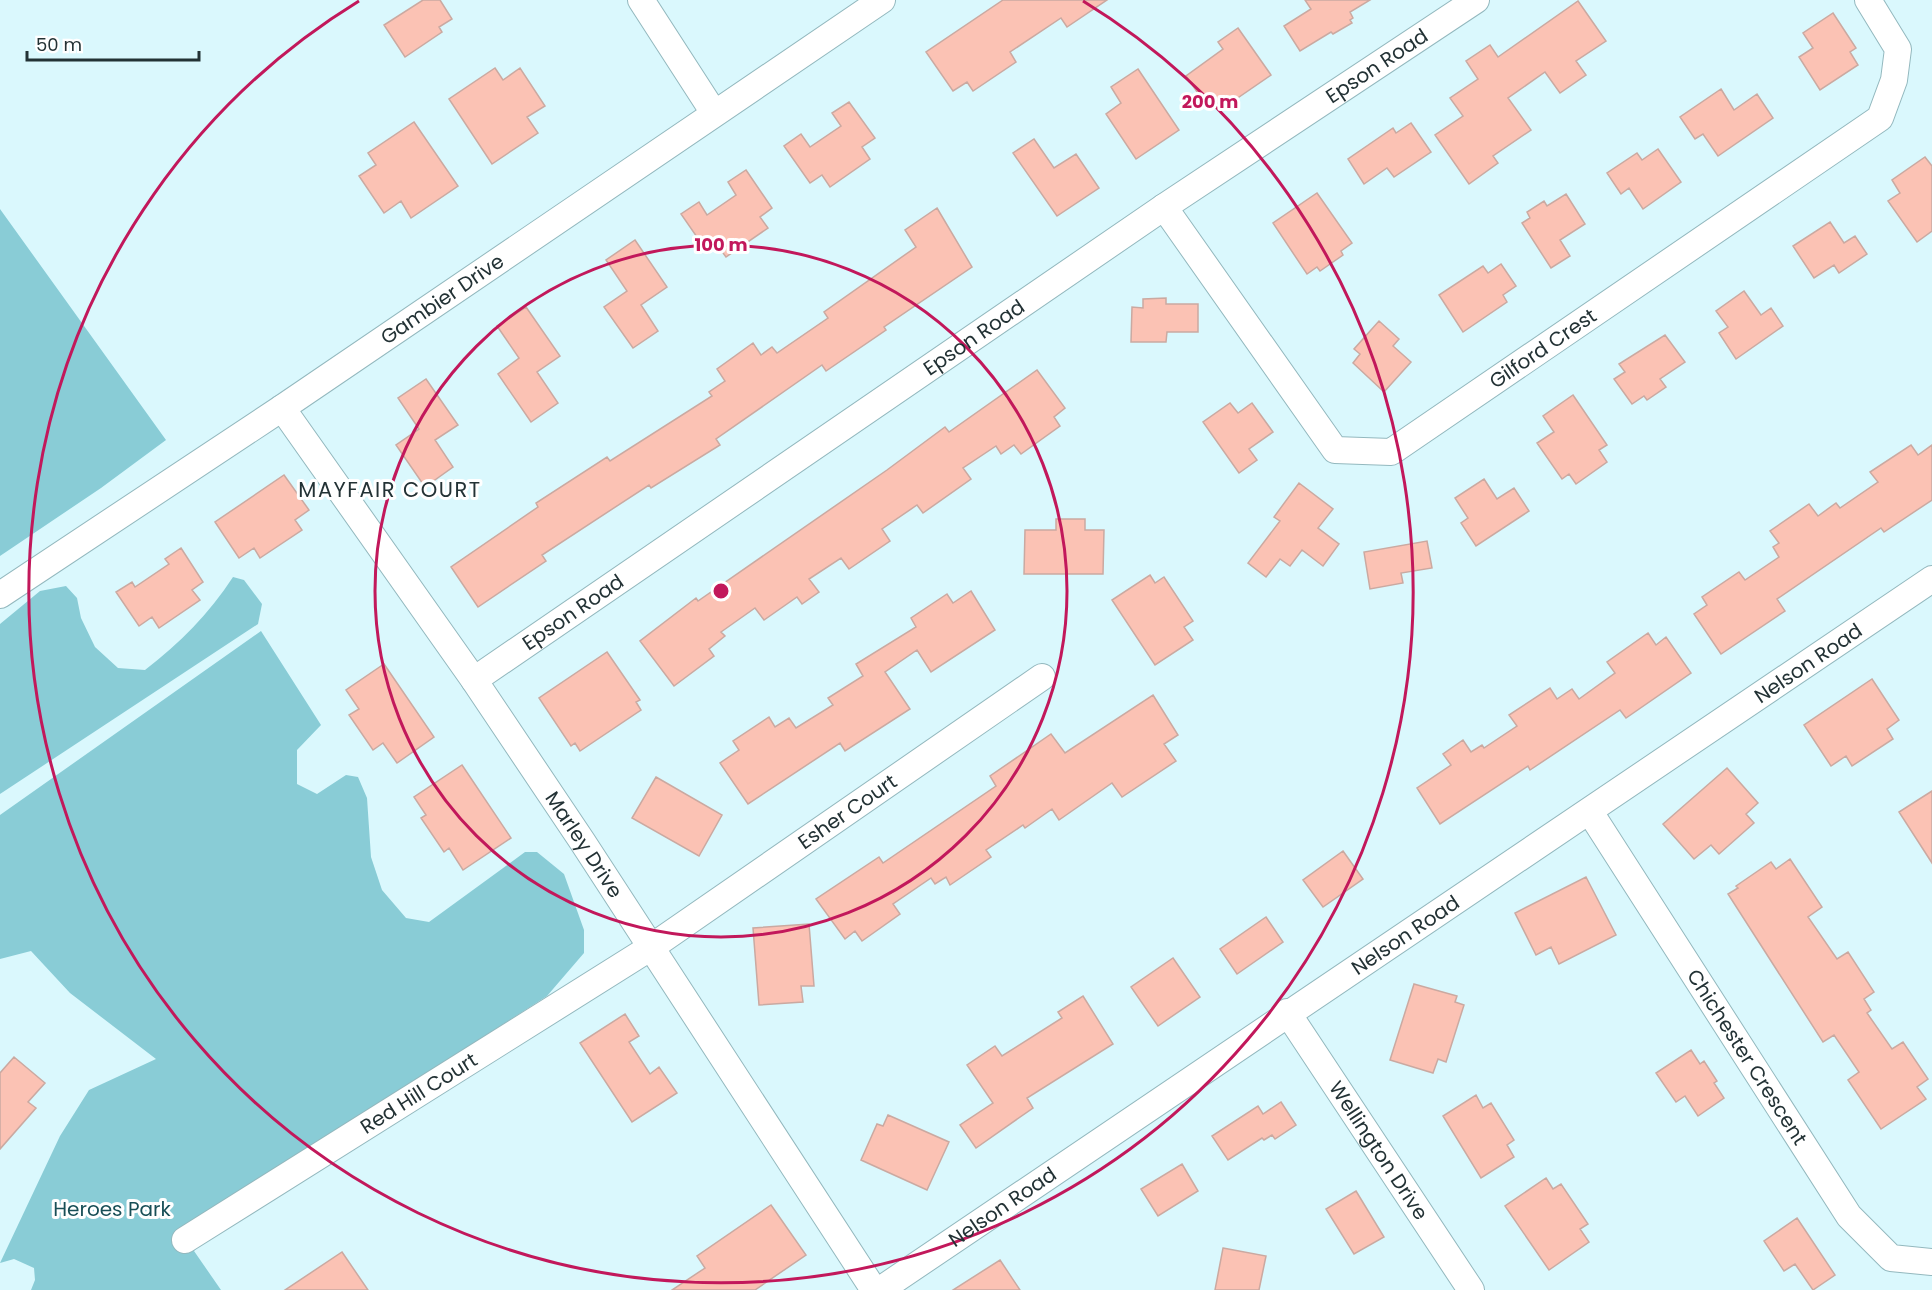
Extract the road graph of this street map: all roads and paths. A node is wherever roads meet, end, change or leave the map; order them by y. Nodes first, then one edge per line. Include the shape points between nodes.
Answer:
1 (641, 0) edge
2 (882, 0) edge
3 (1476, 0) edge
4 (1868, 0) edge
5 (714, 113) junction
6 (1164, 207) junction
7 (282, 408) junction
8 (1932, 579) edge
9 (0, 595) edge
10 (1042, 677) dead end
11 (474, 680) junction
12 (1590, 812) junction
13 (652, 946) junction
14 (1287, 1012) junction
15 (185, 1240) dead end
16 (1932, 1262) edge
17 (874, 1290) edge
18 (880, 1290) edge
19 (1471, 1290) edge

1 - 5 street
2 - 5 street, Gambier Drive
3 - 6 street, Epson Road
4 - 6 street, Gilford Crest via 1898,49 1894,80 1880,118 1391,452 1335,450
5 - 7 street, Gambier Drive
6 - 11 street, Epson Road
7 - 9 street, Gambier Drive
7 - 11 street, Marley Drive
8 - 12 street, Nelson Road
10 - 13 street, Esher Court
11 - 13 street, Marley Drive
12 - 14 street, Nelson Road
12 - 16 street, Chichester Crescent via 1849,1216 1891,1258
13 - 15 street, Red Hill Court
13 - 17 street, Marley Drive
14 - 18 street, Nelson Road
14 - 19 street, Wellington Drive

